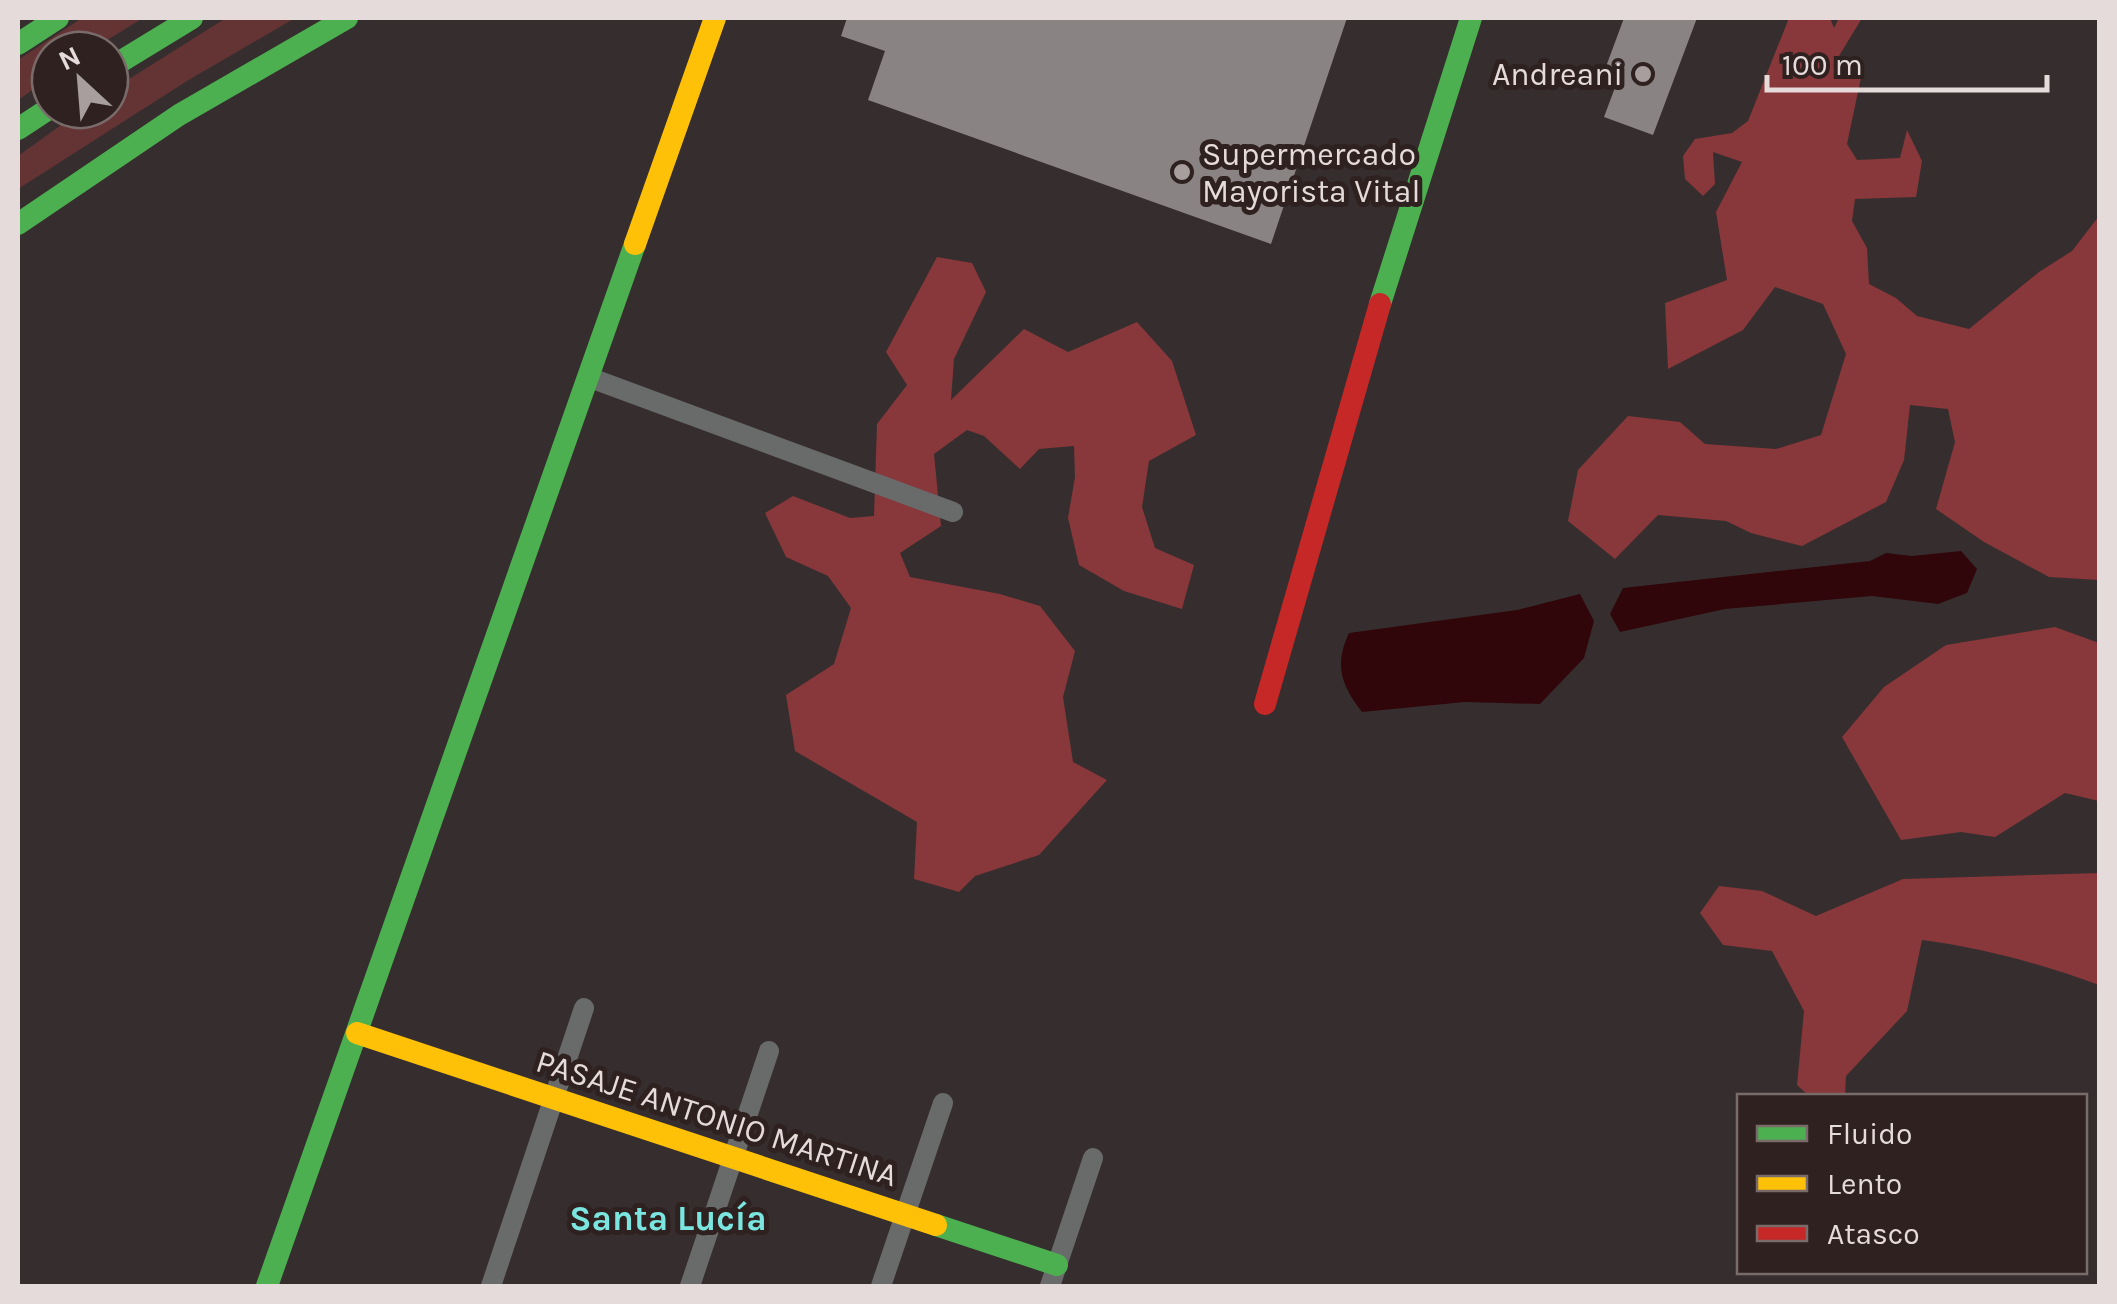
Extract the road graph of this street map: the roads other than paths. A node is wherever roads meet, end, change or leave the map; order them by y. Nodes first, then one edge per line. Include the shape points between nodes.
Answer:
1 (58, 18) edge
2 (192, 18) edge
3 (347, 18) edge
4 (714, 18) edge
5 (1471, 18) edge
6 (18, 44) edge
7 (130, 56) edge
8 (18, 224) edge
9 (588, 377) junction
10 (953, 512) dead end
11 (1265, 704) dead end
12 (584, 1008) dead end
13 (357, 1033) junction
14 (769, 1051) dead end
15 (554, 1098) junction
16 (942, 1103) dead end
17 (733, 1158) junction
18 (1094, 1158) dead end
19 (905, 1214) junction
20 (1054, 1276) edge
21 (268, 1286) edge
22 (491, 1286) edge
23 (690, 1286) edge
24 (881, 1286) edge

1 - 6 main road
2 - 7 main road
3 - 8 main road via 222,88
4 - 9 main road
5 - 11 main road via 1388,276
9 - 10 street
9 - 13 main road
12 - 15 street
13 - 15 main road, PASAJE ANTONIO MARTINA
13 - 21 main road
14 - 17 street
15 - 17 main road, PASAJE ANTONIO MARTINA
15 - 22 street
16 - 19 street
17 - 19 main road, PASAJE ANTONIO MARTINA
17 - 23 street
18 - 20 street
19 - 20 main road, PASAJE ANTONIO MARTINA
19 - 24 street

